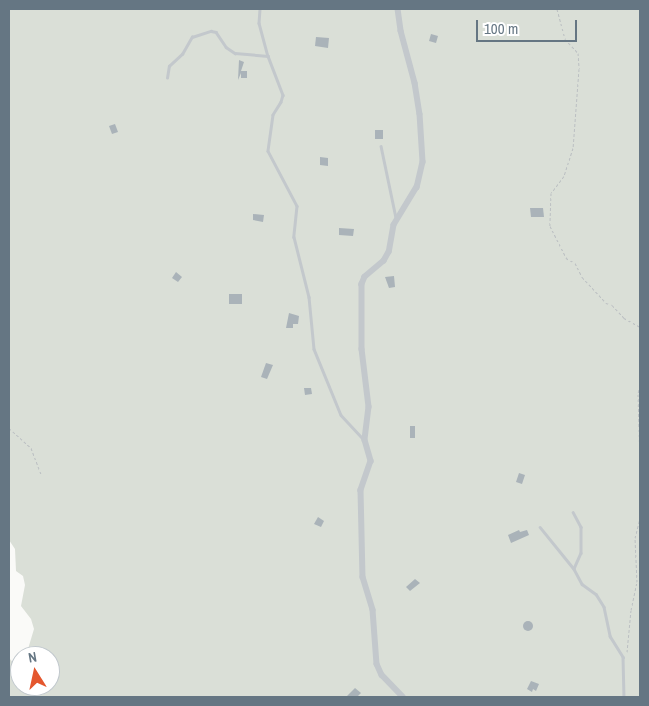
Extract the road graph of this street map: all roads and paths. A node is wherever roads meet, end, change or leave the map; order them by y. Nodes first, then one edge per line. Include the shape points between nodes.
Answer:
1 (260, 9) edge
2 (398, 9) edge
3 (557, 9) edge
4 (268, 56) junction
5 (167, 78) dead end
6 (381, 146) dead end
7 (397, 219) junction
8 (640, 327) edge
9 (640, 385) edge
10 (9, 428) edge
11 (365, 440) junction
12 (640, 460) edge
13 (41, 474) dead end
14 (573, 512) dead end
15 (640, 518) edge
16 (540, 527) dead end
17 (574, 569) junction
18 (624, 660) junction
19 (403, 697) edge
20 (624, 697) edge

1 - 4 lane via 259,22
2 - 7 street via 400,31 415,83 423,159 417,187
3 - 8 path via 564,39 578,53 579,69 572,148 564,176 551,193 550,226 566,258 575,263 582,277 606,303
4 - 5 lane via 235,52 226,47 216,32 211,31 192,37 170,66
4 - 11 lane via 283,94 272,119 268,151 296,206 294,232 309,297 314,349 341,415
6 - 7 lane via 392,208
7 - 11 street via 389,252 384,261 365,277 361,289 362,349 369,407
9 - 12 path
10 - 13 path via 31,448
11 - 19 street via 371,461 361,490 364,583 373,610 377,664 382,675
14 - 17 lane via 581,527 581,553
15 - 18 path via 635,538 637,582
16 - 17 lane
17 - 18 lane via 582,584 602,602 610,636
18 - 20 lane

